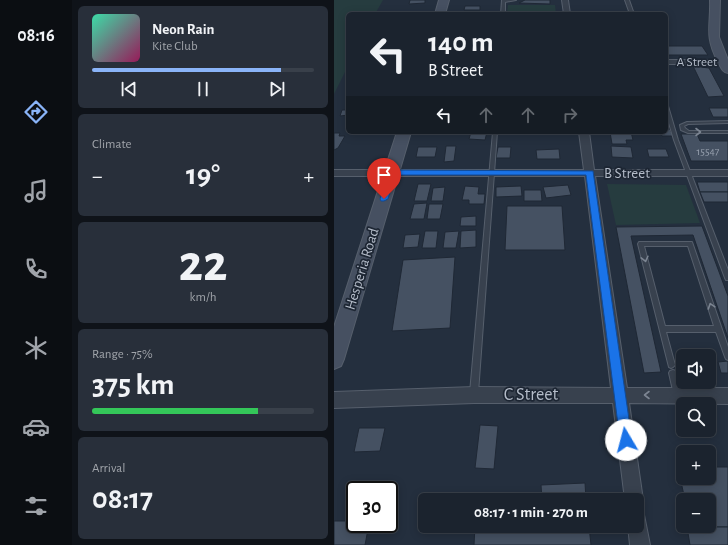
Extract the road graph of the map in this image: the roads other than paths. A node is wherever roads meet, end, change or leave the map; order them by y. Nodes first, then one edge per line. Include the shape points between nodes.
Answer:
1 (444, 0) edge
2 (504, 0) edge
3 (514, 0) edge
4 (565, 0) edge
5 (627, 0) edge
6 (715, 0) edge
7 (441, 12) edge
8 (503, 12) edge
9 (567, 12) edge
10 (631, 12) edge
11 (668, 62) edge
12 (726, 64) edge
13 (668, 112) edge
14 (728, 122) edge
15 (728, 132) edge
16 (403, 134) edge
17 (495, 134) edge
18 (584, 134) edge
19 (392, 173) junction
20 (590, 173) junction
21 (689, 173) junction
22 (728, 173) edge
23 (334, 174) edge
24 (491, 174) junction
25 (728, 278) edge
26 (662, 328) junction
27 (719, 330) junction
28 (728, 357) edge
29 (334, 359) edge
30 (671, 365) dead end
31 (673, 373) dead end
32 (474, 395) junction
33 (620, 395) junction
34 (678, 396) junction
35 (728, 396) edge
36 (334, 400) edge
37 (633, 493) edge
38 (638, 533) edge
39 (640, 545) edge

1 - 7 main road
2 - 3 lane
2 - 8 lane
4 - 9 street
5 - 10 lane
6 - 12 main road via 713,32
11 - 12 street, A Street
13 - 21 lane
14 -> 15 lane via 686,122 682,125 688,132
16 - 19 main road, Hesperia Road
17 - 24 lane
18 - 20 street
19 - 23 street, B Street
19 - 24 street, B Street
19 - 29 main road, Hesperia Road
20 - 21 street, B Street
20 - 24 street, B Street
20 - 33 street
21 - 22 street, B Street
21 - 25 lane
24 - 32 lane
26 - 27 lane
27 -> 26 lane via 690,244 641,244
26 - 30 lane
27 - 28 lane
31 - 34 lane
32 - 33 street, C Street
32 - 36 street, C Street
34 -> 33 street, C Street
33 - 37 street
34 - 35 street, C Street
38 - 39 street

